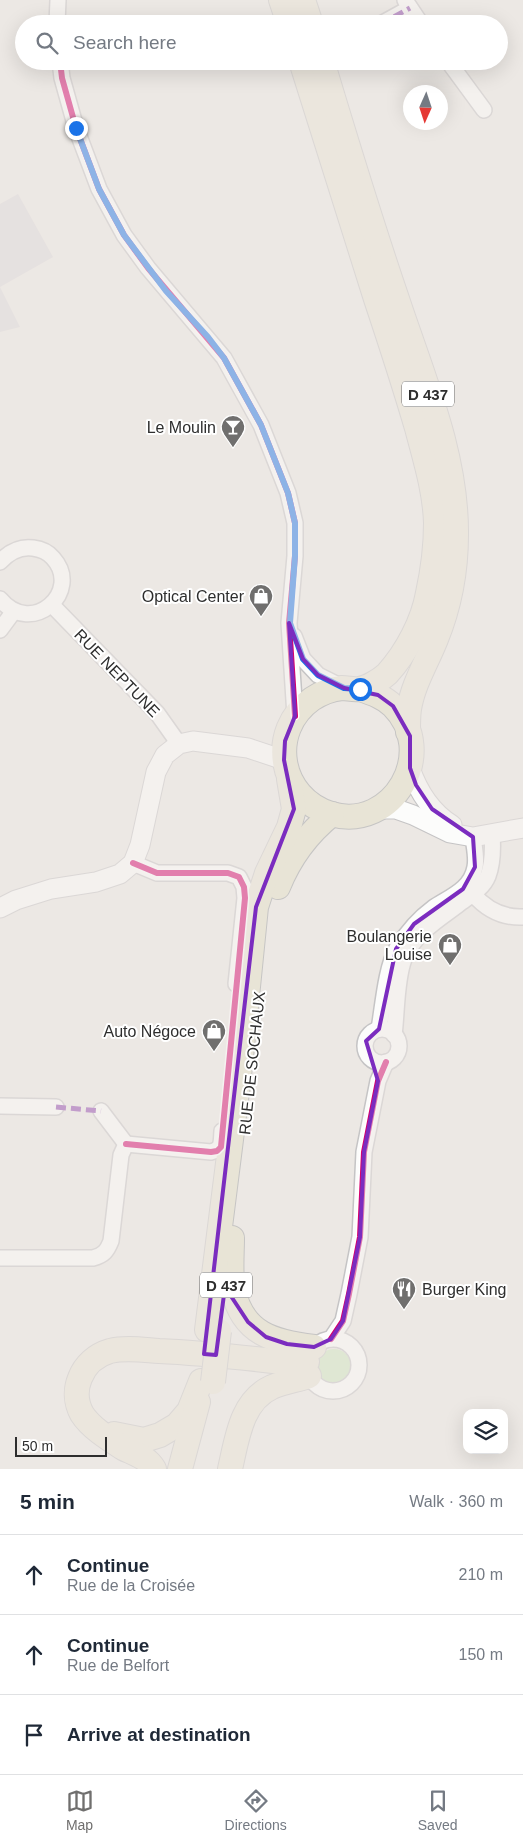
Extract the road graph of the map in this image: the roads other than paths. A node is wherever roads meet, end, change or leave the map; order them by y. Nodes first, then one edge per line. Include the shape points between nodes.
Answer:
1 (58, 0) edge
2 (281, 0) edge
3 (303, 0) edge
4 (407, 4) edge
5 (57, 15) edge
6 (286, 15) edge
7 (308, 15) edge
8 (393, 15) edge
9 (415, 15) edge
10 (61, 70) edge
11 (303, 70) edge
12 (325, 70) edge
13 (455, 70) edge
14 (484, 110) dead end
15 (2, 556) edge
16 (0, 599) edge
17 (52, 605) junction
18 (14, 611) junction
19 (290, 623) junction
20 (0, 630) edge
21 (352, 688) junction
22 (292, 722) junction
23 (408, 732) junction
24 (179, 744) junction
25 (248, 748) junction
26 (410, 768) junction
27 (286, 769) junction
28 (376, 809) junction
29 (332, 814) junction
30 (523, 828) edge
31 (492, 834) junction
32 (473, 837) junction
33 (133, 863) junction
34 (473, 894) junction
35 (0, 908) edge
36 (523, 918) edge
37 (379, 1029) junction
38 (394, 1035) junction
39 (380, 1062) junction
40 (0, 1106) edge
41 (56, 1107) dead end
42 (101, 1112) dead end
43 (126, 1144) junction
44 (232, 1238) junction
45 (0, 1258) edge
46 (344, 1321) junction
47 (213, 1331) junction
48 (349, 1344) junction
49 (315, 1356) junction
50 (207, 1382) junction
51 (96, 1429) junction
52 (154, 1469) edge
53 (180, 1469) edge
54 (193, 1469) edge
55 (230, 1469) edge

1 - 5 street
2 - 6 main road
3 - 7 main road
4 - 8 street
4 - 9 street
10 - 19 street via 76,128 99,189 124,235 166,291 224,358 261,425 288,493 295,523
11 - 21 main road, D 437 via 414,420 432,484 436,522 428,595 418,624 386,675 375,682
12 - 23 main road, D 437 via 365,204 434,410 451,470 456,506 453,577 437,638 412,694
13 - 14 street
15 - 17 street via 27,547 39,548 49,554 57,562 62,585
16 - 18 street
17 - 18 street via 37,613
17 - 24 street, RUE NEPTUNE via 157,713
18 - 20 street
19 - 21 street via 303,659 318,675
19 - 22 street via 294,690
21 - 22 main road via 330,690 316,696 304,705
21 - 23 main road via 378,695 393,706
22 - 25 street via 271,741
22 - 27 main road via 284,741
23 - 26 main road via 412,752
24 - 25 street via 193,742
24 - 33 street via 165,755 156,772
25 - 27 street
26 - 28 main road via 398,792
26 - 32 street via 416,785 432,809
27 - 29 main road via 299,794
27 - 47 main road, D 437 via 294,809 256,907
28 - 29 main road via 347,816
28 - 32 street via 396,809 450,833
29 - 44 main road, RUE DE SOCHAUX / D 437 via 307,836 284,871 269,908
30 - 31 street
31 - 32 street
31 - 34 street via 487,878
32 - 37 street via 475,867 471,878 463,889 414,924 396,949
33 - 35 street via 120,874 96,882 51,889
33 - 43 street via 157,873 228,873 239,877 245,898 221,1147 211,1152
34 - 36 street via 492,910 505,916
34 - 38 street via 417,938 404,958
37 - 38 street
37 - 39 street via 372,1032 366,1041 366,1052
38 - 39 street via 398,1040 398,1051 393,1058
39 - 46 street via 364,1152 360,1237
40 - 41 street
42 - 43 street
43 - 45 street via 121,1155 112,1241 107,1251 93,1258
44 - 47 main road, RUE DE SOCHAUX / D 437
44 - 49 main road via 233,1288 238,1307 248,1322 266,1337
46 - 48 street
46 - 49 street
47 - 50 main road, D 437, bridge
48 - 49 street via 338,1340
48 - 49 street via 359,1359 360,1367 353,1383 338,1391 326,1391 313,1382
49 - 51 main road via 292,1363 183,1352 111,1351 89,1363 78,1384 76,1399 83,1415
49 - 55 main road via 262,1393 248,1407
50 - 51 main road via 177,1425 160,1435 144,1440
50 - 53 main road, D 437
50 - 54 main road, D 437 via 198,1455
51 - 52 main road via 148,1460

